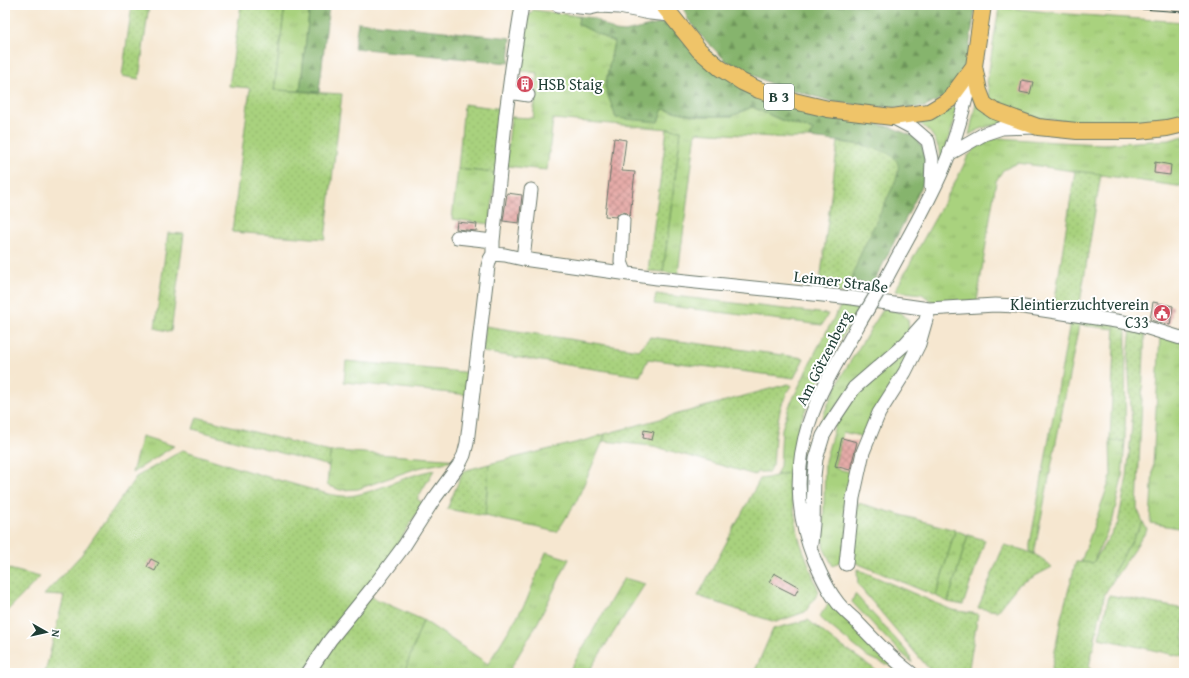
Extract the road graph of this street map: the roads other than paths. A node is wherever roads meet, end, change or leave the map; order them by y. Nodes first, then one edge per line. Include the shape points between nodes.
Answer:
1 (522, 5) edge
2 (558, 5) edge
3 (598, 6) edge
4 (982, 9) edge
5 (660, 10) edge
6 (974, 66) junction
7 (509, 92) junction
8 (528, 95) dead end
9 (892, 117) junction
10 (1184, 124) edge
11 (1038, 127) junction
12 (949, 154) junction
13 (531, 190) dead end
14 (930, 196) junction
15 (623, 220) dead end
16 (457, 237) dead end
17 (493, 248) junction
18 (523, 259) junction
19 (625, 272) junction
20 (929, 309) junction
21 (925, 322) junction
22 (1184, 339) edge
23 (810, 550) junction
24 (846, 564) dead end
25 (308, 673) edge
26 (911, 673) edge

1 - 7 street
2 - 3 street via 590,8
3 - 5 street
4 - 6 main road
5 - 9 main road, B 3 via 680,20 686,34 699,50 720,68 759,90 828,109
6 - 9 main road via 949,100 929,112
6 - 11 main road via 984,104 994,111
6 - 12 street, Am Götzenberg via 964,109
7 - 8 street
7 - 17 street
9 - 14 street via 913,128 928,141 932,159
10 - 11 main road via 1139,131 1077,131
11 - 12 street via 1002,128 984,134
12 - 14 street, Am Götzenberg
13 - 18 street
14 - 23 street, Am Götzenberg, bridge via 887,277 860,320 818,399 809,422 799,468 799,497
15 - 19 street via 621,262
16 - 17 street, Leimer Straße
17 - 18 street, Leimer Straße via 505,255
17 - 25 street via 488,266 464,455 404,546 330,640
18 - 19 street, Leimer Straße
19 - 20 street, Leimer Straße
20 - 21 street
20 - 22 street, Leimer Straße via 1018,306 1128,323
21 - 23 street via 905,344 854,388 823,436 814,476 814,524
21 - 24 street via 920,344 879,412 863,452 853,498
23 - 26 street, Am Götzenberg via 835,600 873,640

